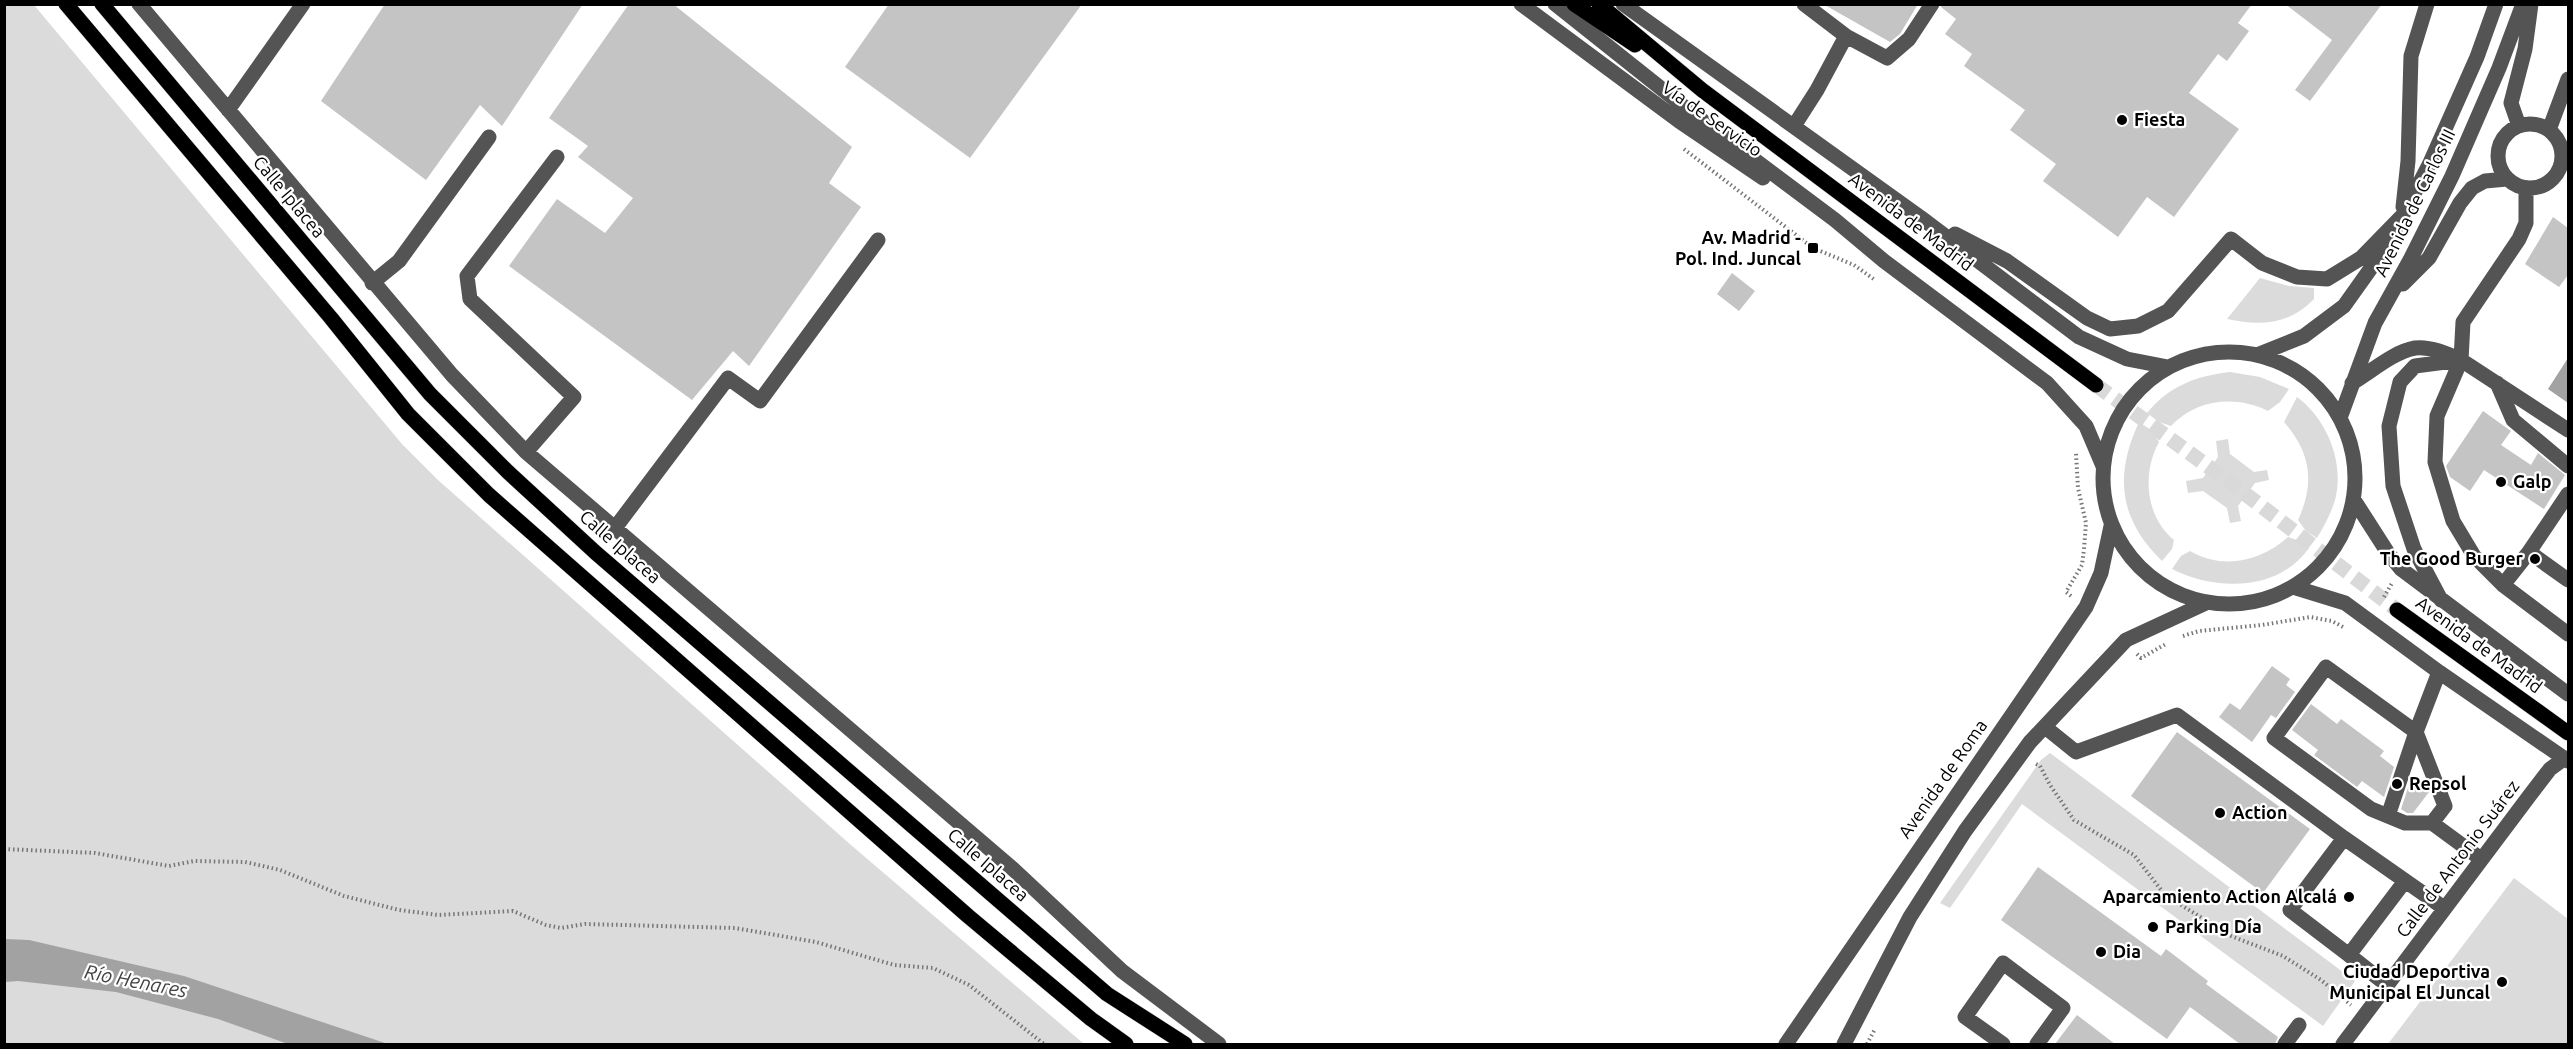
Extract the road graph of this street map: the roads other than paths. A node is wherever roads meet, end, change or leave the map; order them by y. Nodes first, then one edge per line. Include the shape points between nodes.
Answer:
1 (66, 4) edge
2 (102, 4) edge
3 (139, 4) edge
4 (303, 4) edge
5 (1521, 4) edge
6 (1555, 4) edge
7 (1574, 4) edge
8 (1599, 4) edge
9 (1623, 4) edge
10 (1804, 4) edge
11 (1932, 4) edge
12 (2427, 4) edge
13 (2496, 4) edge
14 (2523, 4) edge
15 (2531, 4) edge
16 (1846, 36) junction
17 (2568, 79) edge
18 (1702, 90) junction
19 (228, 110) junction
20 (1794, 126) junction
21 (2519, 126) junction
22 (2549, 130) junction
23 (489, 137) dead end
24 (557, 157) dead end
25 (2566, 158) edge
26 (2507, 179) junction
27 (2526, 188) junction
28 (2402, 216) junction
29 (1920, 217) junction
30 (878, 240) dead end
31 (1884, 261) junction
32 (372, 283) junction
33 (2391, 297) junction
34 (2257, 355) junction
35 (2461, 360) junction
36 (2168, 367) junction
37 (2352, 383) junction
38 (2497, 383) junction
39 (2096, 385) tunnel mouth
40 (2340, 418) junction
41 (2568, 430) edge
42 (526, 452) junction
43 (2103, 466) junction
44 (2568, 466) edge
45 (2568, 494) edge
46 (2354, 500) junction
47 (2111, 526) junction
48 (615, 528) junction
49 (2529, 552) junction
50 (2568, 580) edge
51 (2503, 585) junction
52 (2294, 587) junction
53 (2441, 600) junction
54 (2206, 603) junction
55 (2397, 610) tunnel mouth
56 (2568, 634) edge
57 (2439, 672) junction
58 (2568, 694) edge
59 (2045, 727) junction
60 (2416, 732) junction
61 (2568, 733) edge
62 (2567, 760) edge
63 (2388, 816) junction
64 (2432, 823) junction
65 (2344, 838) junction
66 (2481, 859) junction
67 (2405, 881) junction
68 (2444, 908) junction
69 (2349, 955) junction
70 (2387, 985) junction
71 (2300, 1025) dead end
72 (1126, 1044) edge
73 (1185, 1044) edge
74 (1219, 1044) edge
75 (1786, 1044) edge
76 (1844, 1044) edge
77 (2003, 1044) edge
78 (2037, 1044) edge
79 (2285, 1044) edge
80 (2343, 1044) edge

1 - 72 main road via 332,318 408,414 489,495 968,916
2 - 73 main road, Calle Iplacea via 430,394 508,472 596,553 1107,994
3 - 19 street
4 - 19 street
5 - 31 street, Vía de Servicio via 1829,228
6 - 31 street
7 - 18 main road, Avenida de Madrid
8 - 18 main road, Avenida de Madrid
9 - 20 street
10 - 16 street
11 - 16 street via 1909,39 1887,58
12 - 28 street via 2411,56
13 - 28 street, Avenida de Carlos III via 2439,144
14 - 33 street, Avenida de Carlos III via 2452,176
15 - 21 street via 2511,103
16 - 20 street
17 - 22 street
18 - 39 main road, Avenida de Madrid
19 - 32 street
20 - 29 street
21 - 22 street via 2529,124
21 - 26 street via 2510,131 2499,148 2498,159
22 - 25 street
23 - 32 street via 399,261
24 - 42 street via 467,276 470,299 574,397
25 - 27 street via 2547,184
26 - 27 street
26 - 33 street via 2485,181 2472,188 2429,258
27 - 35 street via 2526,223 2463,322
28 - 29 street via 2361,258 2326,279 2297,277 2262,263 2231,239 2168,311 2138,326 2110,329 2087,318 2007,261
28 - 34 street, Avenida de Carlos III via 2344,306 2304,336
29 - 36 street via 2079,337 2127,359
30 - 48 street via 760,401 728,378
31 - 43 street via 2047,383 2086,426
32 - 42 street
33 - 37 street, Avenida de Carlos III via 2375,323
34 - 36 street via 2226,351 2196,356
34 - 40 street via 2290,368 2319,389
35 - 37 street via 2442,351 2416,348
35 - 38 street
35 - 51 street via 2437,416 2435,462 2454,521 2474,556
35 - 53 street via 2415,366 2400,382 2389,426 2393,486 2414,549
36 - 43 street via 2135,392 2113,427
37 - 40 street, Avenida de Carlos III
38 - 41 street
38 - 44 street via 2512,420
40 - 46 street via 2354,458
42 - 48 street
43 - 47 street
45 - 49 street
46 - 52 street via 2343,534 2322,565
46 - 53 street via 2401,569
47 - 54 street via 2133,562 2166,588
47 - 75 street, Avenida de Roma via 2101,573 2086,607
48 - 74 street via 1013,869 1122,971
49 - 50 street
49 - 51 street
51 - 56 street
52 - 54 street via 2256,602
52 - 57 street via 2345,603
53 - 58 street
54 - 59 street via 2126,640
55 - 61 main road, Avenida de Madrid
57 - 60 street
57 - 62 street
59 - 65 street via 2076,752 2177,715
59 - 76 street via 1965,831 1910,917
60 - 63 street
60 - 63 street via 2326,667 2274,738 2371,809
60 - 64 street via 2445,806
62 - 66 street, Calle de Antonio Suárez via 2550,769
63 - 64 street via 2405,823
64 - 66 street
65 - 67 street
65 - 69 street via 2290,910
66 - 68 street, Calle de Antonio Suárez
67 - 68 street
67 - 69 street
68 - 70 street, Calle de Antonio Suárez
69 - 70 street
70 - 80 street, Calle de Antonio Suárez
71 - 79 street
77 - 78 street via 1965,1017 2002,963 2063,1008

